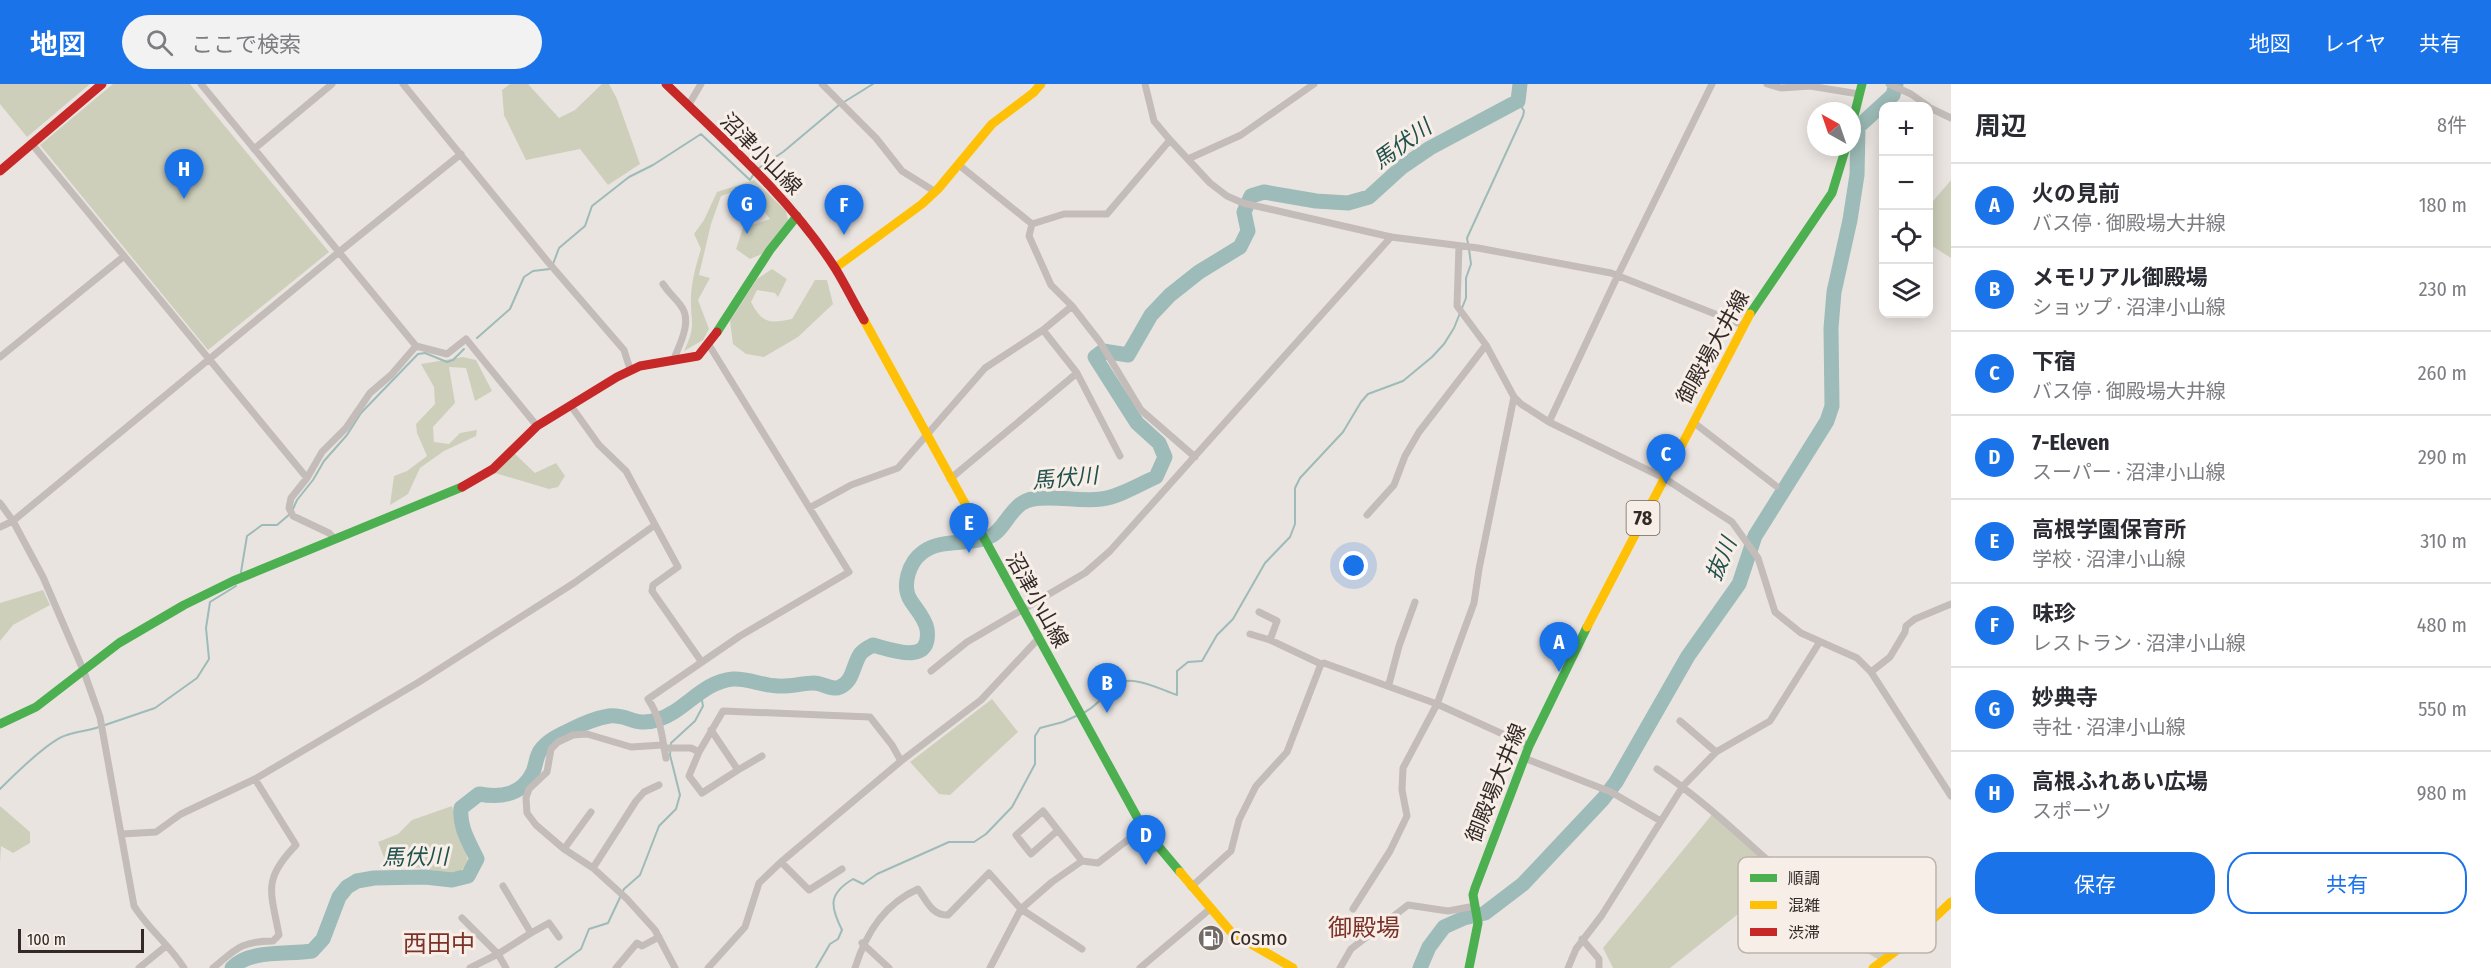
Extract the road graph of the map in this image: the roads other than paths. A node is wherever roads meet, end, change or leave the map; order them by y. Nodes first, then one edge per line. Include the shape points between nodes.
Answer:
1 (102, 84) edge
2 (201, 84) edge
3 (332, 84) edge
4 (403, 84) edge
5 (666, 84) edge
6 (701, 84) edge
7 (822, 84) edge
8 (1041, 84) edge
9 (1145, 84) edge
10 (1314, 84) edge
11 (1712, 84) edge
12 (1767, 84) edge
13 (1889, 84) edge
14 (1860, 89) edge
15 (1920, 102) edge
16 (688, 106) junction
17 (1933, 109) edge
18 (1951, 118) edge
19 (1170, 140) junction
20 (32, 143) junction
21 (254, 149) junction
22 (462, 154) junction
23 (1843, 156) edge
24 (1188, 159) junction
25 (959, 165) junction
26 (0, 171) edge
27 (934, 191) junction
28 (797, 216) junction
29 (1032, 224) junction
30 (1391, 237) junction
31 (1459, 246) junction
32 (339, 252) junction
33 (123, 257) junction
34 (835, 268) junction
35 (1618, 275) junction
36 (663, 284) dead end
37 (1072, 306) junction
38 (1743, 325) junction
39 (1044, 330) junction
40 (709, 345) junction
41 (1486, 345) junction
42 (417, 346) junction
43 (0, 357) edge
44 (209, 360) junction
45 (673, 362) junction
46 (630, 369) junction
47 (1077, 373) junction
48 (1514, 397) junction
49 (570, 406) junction
50 (1550, 422) junction
51 (1693, 422) junction
52 (537, 426) junction
53 (927, 436) junction
54 (1120, 456) dead end
55 (1195, 457) junction
56 (307, 478) junction
57 (950, 478) junction
58 (1664, 478) junction
59 (1776, 486) dead end
60 (0, 503) edge
61 (811, 507) junction
62 (1367, 515) dead end
63 (13, 521) junction
64 (655, 525) junction
65 (0, 527) edge
66 (335, 538) junction
67 (1415, 602) dead end
68 (1951, 604) edge
69 (1021, 610) junction
70 (1258, 612) dead end
71 (1250, 634) dead end
72 (1038, 639) junction
73 (1270, 640) junction
74 (1819, 643) junction
75 (701, 661) junction
76 (1321, 664) junction
77 (932, 670) dead end
78 (84, 672) junction
79 (1871, 672) junction
80 (1389, 684) junction
81 (1437, 704) junction
82 (1680, 721) dead end
83 (0, 724) edge
84 (711, 730) junction
85 (1529, 746) junction
86 (668, 748) junction
87 (699, 752) junction
88 (1716, 752) junction
89 (762, 756) dead end
90 (666, 758) dead end
91 (1524, 758) junction
92 (901, 761) junction
93 (1657, 769) dead end
94 (738, 770) junction
95 (255, 779) junction
96 (659, 785) dead end
97 (1683, 786) junction
98 (1951, 795) edge
99 (591, 812) dead end
100 (1659, 820) junction
101 (1143, 828) junction
102 (1057, 831) junction
103 (122, 834) junction
104 (564, 849) junction
105 (1764, 857) edge
106 (1082, 861) junction
107 (781, 862) junction
108 (593, 868) junction
109 (842, 869) dead end
110 (503, 886) dead end
111 (1191, 887) junction
112 (1951, 902) edge
113 (1475, 906) junction
114 (1021, 909) junction
115 (1210, 909) junction
116 (1353, 909) dead end
117 (1936, 916) edge
118 (462, 918) dead end
119 (531, 933) junction
120 (559, 937) dead end
121 (659, 937) junction
122 (1582, 939) junction
123 (862, 943) junction
124 (166, 946) junction
125 (1082, 949) dead end
126 (1894, 953) edge
127 (498, 954) junction
128 (139, 968) edge
129 (184, 968) edge
130 (213, 968) edge
131 (470, 968) edge
132 (506, 968) edge
133 (616, 968) edge
134 (675, 968) edge
135 (708, 968) edge
136 (855, 968) edge
137 (889, 968) edge
138 (990, 968) edge
139 (1140, 968) edge
140 (1293, 968) edge
141 (1340, 968) edge
142 (1469, 968) edge
143 (1568, 968) edge
144 (1599, 968) edge
145 (1874, 968) edge

1 - 20 main road
2 - 21 street
3 - 21 street
4 - 22 street
5 - 16 main road, 沼津小山線
6 - 16 street
7 - 27 street via 876,138 902,171
8 - 25 main road via 992,124
9 - 19 street via 1154,121
10 - 24 street via 1241,135
11 - 35 street
12 - 14 street via 1781,88
13 - 15 street
16 - 28 main road, 沼津小山線
17 - 18 street
19 - 24 street
19 - 29 street via 1107,214 1064,214
20 - 26 main road
20 - 33 street
21 - 32 street
22 - 32 street
22 - 46 street via 624,350
23 - 38 main road, 御殿場大井線 / 78 via 1832,193
24 - 30 street via 1227,196
25 - 27 main road
25 - 29 street
27 - 34 main road
28 - 34 main road, 沼津小山線
28 - 40 main road via 770,250
29 - 37 street via 1029,236 1044,274
30 - 31 street
30 - 55 street
31 - 35 street
31 - 41 street via 1457,306
32 - 42 street
32 - 44 street
33 - 43 street
33 - 44 street
34 - 53 main road, 沼津小山線
35 - 38 street
35 - 50 street
36 - 45 street via 686,317
37 - 39 street
37 - 55 street via 1109,356 1141,410
38 - 51 main road, 御殿場大井線 / 78
39 - 47 street
39 - 53 street via 985,368
40 - 45 main road via 698,356
40 - 61 street
41 - 48 street
41 - 62 street via 1419,432 1394,485
42 - 52 street via 447,354 466,339
42 - 56 street via 370,393 346,428 322,452
44 - 56 street
44 - 63 street
45 - 46 main road
46 - 49 main road
47 - 54 street
47 - 57 street
48 - 50 street
48 - 81 street via 1474,603
49 - 52 main road
49 - 64 street via 599,445 626,471
50 - 58 street
51 - 58 main road, 御殿場大井線 / 78
51 - 59 street
52 - 66 main road via 486,474
53 - 57 main road, 沼津小山線
53 - 61 street via 898,468 851,485
55 - 69 street via 1085,573
56 - 66 street via 291,498 289,508 293,516
57 - 69 main road, 沼津小山線
58 - 74 street via 1732,522 1758,558 1775,612
58 - 85 main road, 御殿場大井線 / 78
60 - 63 street
61 - 75 street via 849,572
63 - 65 street
63 - 78 street via 43,577
64 - 75 street via 678,567 653,585 652,591
64 - 95 street via 574,583 429,676
66 - 78 main road via 184,605 119,643
67 - 80 street
68 - 79 street via 1906,626 1890,657
69 - 72 main road, 沼津小山線
69 - 77 street via 967,642
70 - 73 street via 1277,621
71 - 73 street
72 - 92 street via 981,700
72 - 101 main road, 沼津小山線
73 - 76 street
74 - 79 street via 1857,658
74 - 88 street via 1770,721
75 - 86 street via 648,699 659,717
76 - 80 street
76 - 111 street via 1287,752 1257,786 1239,820 1231,850
78 - 83 main road via 36,707
78 - 103 street via 100,717
79 - 98 street
80 - 81 street
81 - 85 street
81 - 116 street via 1403,768 1407,816 1390,852
82 - 88 street
84 - 87 street
84 - 92 street via 723,711 870,717
84 - 94 street
85 - 91 main road, 御殿場大井線 / 78
86 - 87 street
86 - 90 street
86 - 104 street via 631,747 587,734 558,742 551,749 547,772 529,789 526,798 527,813
87 - 94 street via 689,776 702,792
88 - 97 street
89 - 94 street
91 - 100 street via 1602,788
91 - 113 main road, 御殿場大井線 / 78 via 1474,888
92 - 107 street
93 - 97 street
95 - 103 street via 181,814 156,832
95 - 130 street via 296,844 278,863 270,886 279,935 273,941 253,941 237,948
96 - 108 street via 636,801
97 - 100 street
97 - 105 street
99 - 104 street
100 - 122 street via 1602,915
101 - 106 street via 1098,863
101 - 111 main road, 沼津小山線
102 - 102 street via 1043,811 1016,835 1031,854
102 - 106 street
103 - 124 street via 134,906
104 - 108 street
106 - 114 street
107 - 109 street via 809,890
107 - 135 street via 759,883 745,927
108 - 121 street via 627,899
110 - 119 street
111 - 115 main road, 沼津小山線
112 - 117 main road
113 - 141 street via 1448,911 1408,905 1351,949
113 - 142 main road, 御殿場大井線 / 78 via 1478,922
114 - 123 street via 989,873 948,915 933,911 918,890 900,897
114 - 125 street
114 - 138 street
115 - 139 street
115 - 140 main road, 沼津小山線 via 1232,933
118 - 127 street
119 - 120 street via 549,923
119 - 127 street
121 - 133 street via 642,946 637,943
121 - 134 street
122 - 143 street
122 - 144 street via 1599,959
123 - 136 street
123 - 137 street
124 - 128 street
124 - 129 street
126 - 145 main road
127 - 131 street
127 - 132 street

